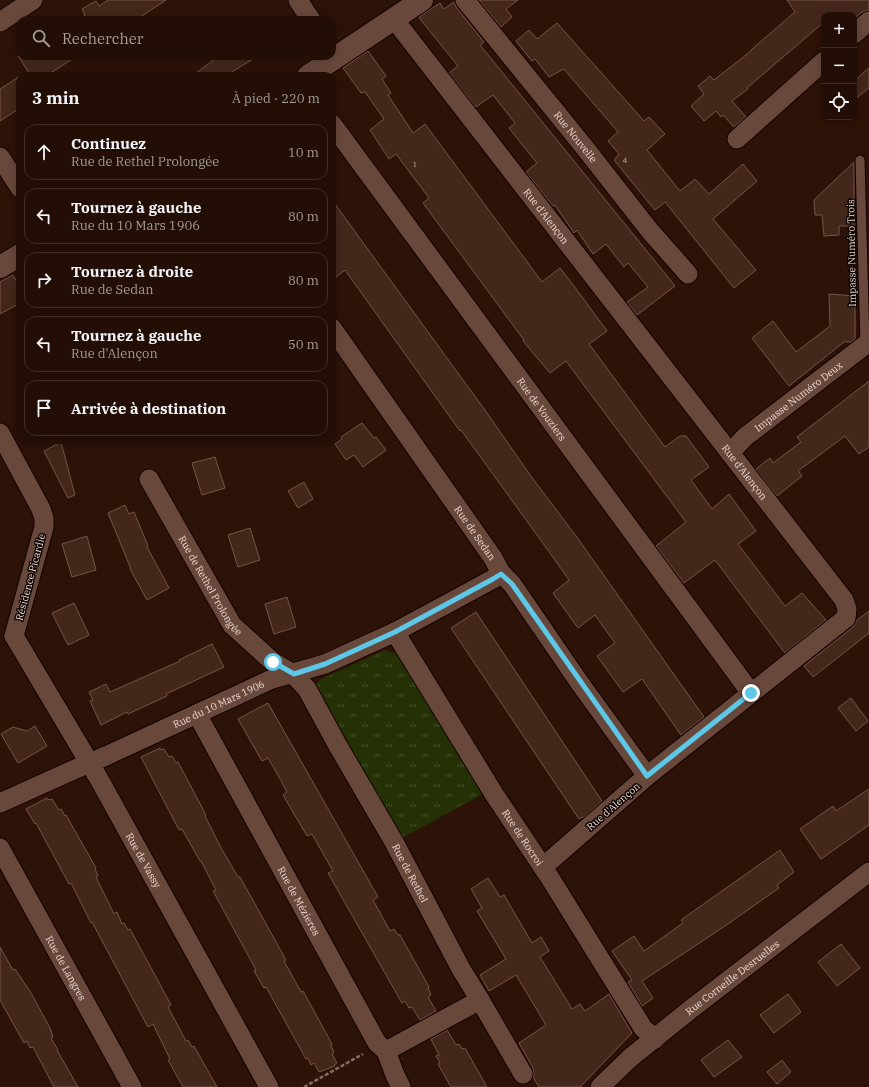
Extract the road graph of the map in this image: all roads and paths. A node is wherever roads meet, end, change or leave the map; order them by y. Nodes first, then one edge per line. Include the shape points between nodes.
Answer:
1 (33, 0) edge
2 (298, 0) edge
3 (422, 0) edge
4 (465, 0) edge
5 (308, 16) edge
6 (394, 19) junction
7 (869, 21) edge
8 (0, 22) edge
9 (857, 31) edge
10 (336, 53) edge
11 (327, 60) edge
12 (821, 64) edge
13 (313, 72) edge
14 (336, 129) edge
15 (737, 139) dead end
16 (0, 157) edge
17 (860, 160) dead end
18 (16, 182) edge
19 (16, 257) edge
20 (0, 267) edge
21 (688, 274) dead end
22 (336, 334) edge
23 (867, 344) edge
24 (0, 433) edge
25 (730, 453) junction
26 (149, 479) dead end
27 (501, 574) junction
28 (395, 632) junction
29 (7, 634) edge
30 (294, 674) junction
31 (751, 693) junction
32 (197, 714) junction
33 (89, 763) junction
34 (647, 776) junction
35 (0, 803) edge
36 (0, 848) edge
37 (543, 868) junction
38 (869, 872) edge
39 (480, 1000) junction
40 (655, 1039) junction
41 (386, 1051) junction
42 (523, 1074) dead end
43 (132, 1087) edge
44 (269, 1087) edge
45 (304, 1087) edge
46 (401, 1087) edge
47 (600, 1087) edge

1 - 8 street
2 - 5 street
3 - 6 street
4 - 21 street, Rue Nouvelle via 650,232
6 - 10 street
6 - 25 street, Rue d'Alençon
7 - 9 street
11 - 13 street
12 - 15 street
14 - 31 street, Rue de Vouziers
16 - 18 street
17 - 23 lane, Impasse Numéro Trois
19 - 20 street
22 - 27 street, Rue de Sedan
23 - 25 street, Impasse Numéro Deux via 745,437
24 - 29 street, Résidence Picardie via 44,518 44,527
25 - 31 street, Rue d'Alençon via 844,600 847,609 846,618
26 - 30 street, Rue de Rethel Prolongée via 232,625 273,662
27 - 28 street, Rue du 10 Mars 1906
27 - 34 street, Rue de Sedan via 512,584
28 - 30 street, Rue du 10 Mars 1906 via 325,664
28 - 37 street, Rue de Rocroi via 494,794
29 - 33 street, Rue de Vassy
30 - 32 street, Rue du 10 Mars 1906 via 272,679
30 - 39 street, Rue de Rethel via 307,689
31 - 34 street, Rue d'Alençon
32 - 33 street, Rue du 10 Mars 1906
32 - 41 street, Rue de Mézieres via 377,1043
33 - 35 street, Rue du 10 Mars 1906
33 - 44 street, Rue de Vassy
34 - 37 street, Rue d'Alençon
36 - 43 street, Rue de Langres
37 - 40 street, Rue de Rocroi via 643,1028
38 - 40 street, Rue Corneille Desruelles
39 - 41 street
39 - 42 street, Rue de Rethel
40 - 47 street, Rue Corneille Desruelles via 630,1058
41 - 45 path via 361,1054
41 - 46 street, Rue de Mézieres

